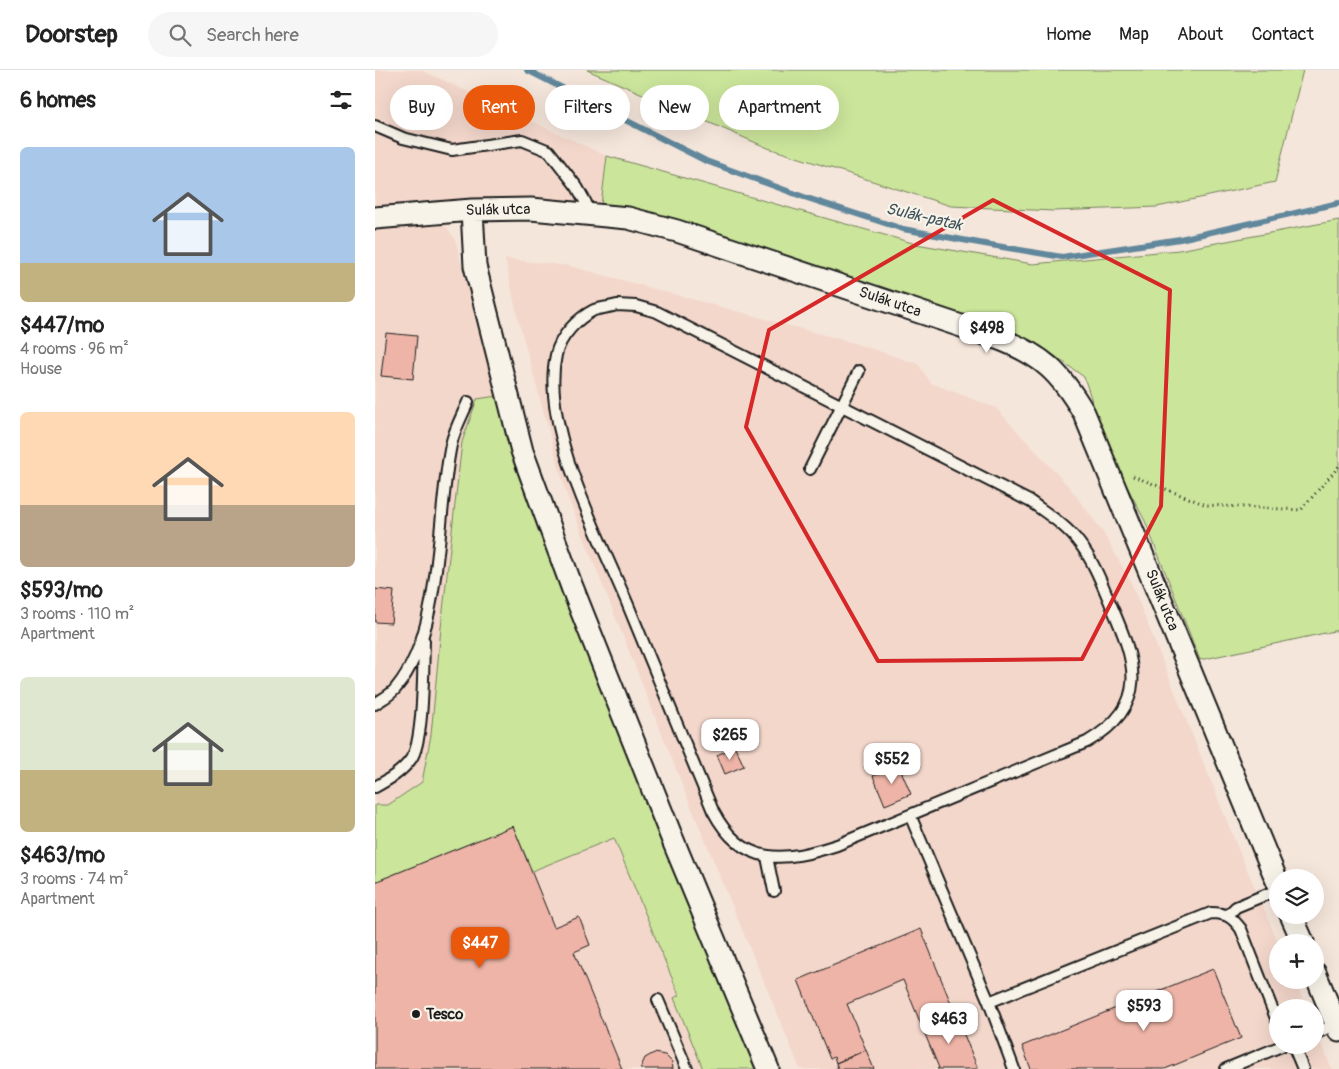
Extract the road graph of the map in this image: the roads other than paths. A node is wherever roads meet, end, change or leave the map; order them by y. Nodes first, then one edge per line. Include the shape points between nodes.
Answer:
1 (375, 126) edge
2 (472, 210) junction
3 (587, 213) junction
4 (375, 218) edge
5 (859, 371) dead end
6 (468, 402) dead end
7 (841, 407) junction
8 (809, 469) dead end
9 (424, 633) junction
10 (375, 704) edge
11 (375, 787) edge
12 (910, 814) junction
13 (767, 858) junction
14 (1272, 869) edge
15 (774, 891) dead end
16 (1269, 893) edge
17 (1228, 915) junction
18 (1321, 989) edge
19 (658, 1000) dead end
20 (1269, 1001) edge
21 (989, 1002) junction
22 (1337, 1028) edge
23 (1324, 1032) edge
24 (1269, 1051) edge
25 (1297, 1054) edge
26 (687, 1069) edge
27 (768, 1069) edge
28 (1014, 1069) edge
29 (1226, 1069) edge
30 (1303, 1069) edge

1 - 3 lane via 403,138 452,150 522,140 549,151 577,188
2 - 3 street, Sulák utca via 531,209
2 - 4 street, Sulák utca
2 - 27 street via 475,266 522,451 572,587
3 - 14 street, Sulák utca via 628,218 677,231 1015,344 1055,370 1084,413
5 - 7 lane
6 - 9 lane via 451,442
7 - 8 lane
7 - 12 lane via 1031,502 1063,525 1095,567 1127,640 1132,661 1133,680 1128,700 1120,716 1105,732
7 - 13 lane via 657,312 636,306 617,305 595,310 576,322 556,352 553,371 555,415 576,481 713,811 734,842
9 - 10 lane via 413,663 395,689
9 - 11 lane via 419,736 412,758 394,776
12 - 13 lane via 807,854
12 - 21 lane
13 - 15 lane
16 - 17 lane via 1236,907
17 - 20 lane via 1241,929
17 - 21 lane via 1211,913
18 - 22 street
19 - 26 lane
21 - 28 lane
22 - 23 lane
24 - 29 lane
25 - 30 lane

